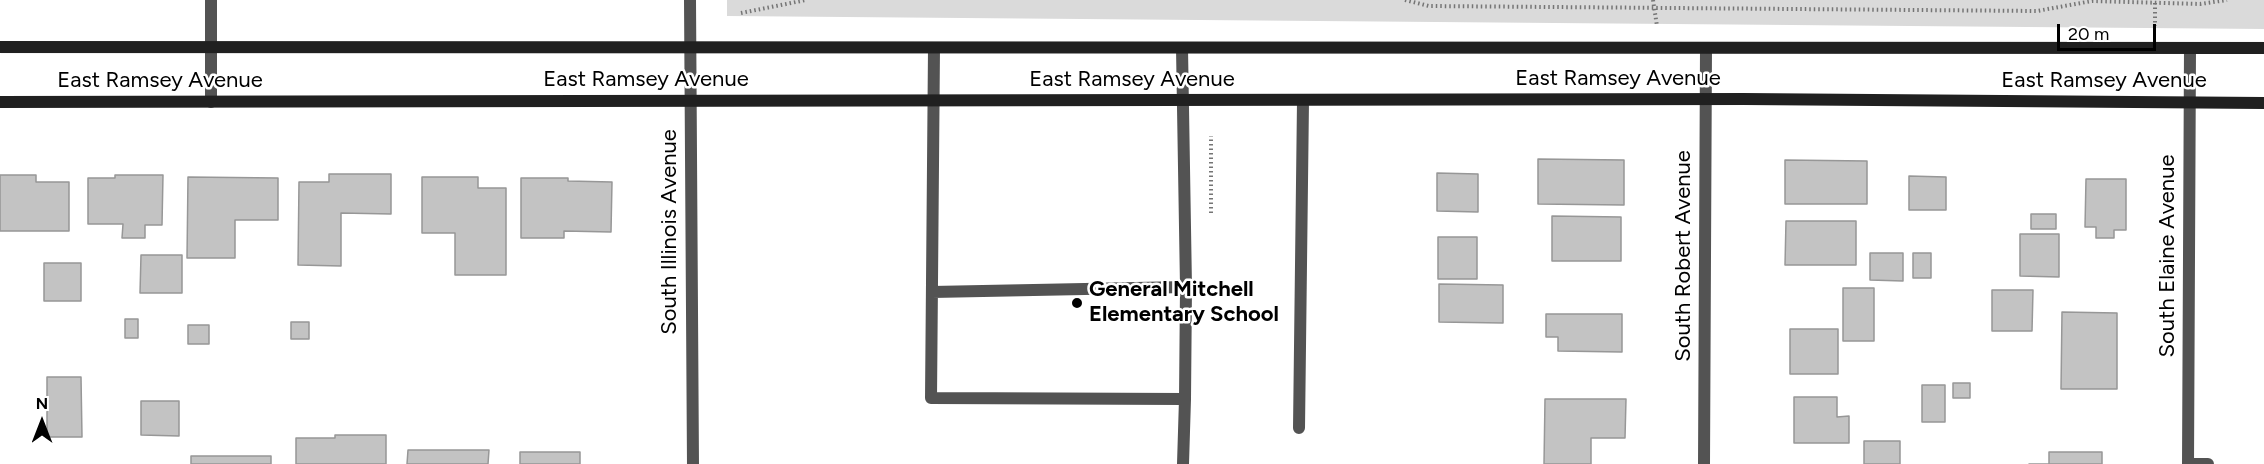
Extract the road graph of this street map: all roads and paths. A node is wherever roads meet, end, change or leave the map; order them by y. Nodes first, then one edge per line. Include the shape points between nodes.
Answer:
1 (211, 0) edge
2 (690, 0) edge
3 (806, 0) edge
4 (1405, 0) edge
5 (2227, 0) edge
6 (2091, 1) edge
7 (741, 13) dead end
8 (0, 47) edge
9 (211, 48) junction
10 (690, 48) junction
11 (934, 48) junction
12 (1182, 48) junction
13 (1706, 48) junction
14 (2190, 48) junction
15 (2264, 48) edge
16 (1706, 99) junction
17 (1182, 100) junction
18 (1303, 100) junction
19 (933, 101) junction
20 (0, 102) edge
21 (211, 102) junction
22 (690, 102) junction
23 (2189, 103) junction
24 (2264, 103) edge
25 (1186, 287) junction
26 (932, 292) junction
27 (1185, 399) junction
28 (1299, 428) dead end
29 (693, 464) edge
30 (1183, 464) edge
31 (1704, 464) edge
32 (2188, 464) edge
33 (2208, 464) edge

1 - 9 street
2 - 10 street, South Illinois Avenue
3 - 7 path
4 - 6 path via 1429,6 2037,11
5 - 6 path
8 - 9 street, East Ramsey Avenue
9 - 10 street, East Ramsey Avenue
9 - 21 street
10 - 11 street, East Ramsey Avenue
10 - 22 street, South Illinois Avenue
11 - 12 street, East Ramsey Avenue
11 - 19 street
12 - 13 street, East Ramsey Avenue
12 - 17 street
13 - 14 street, East Ramsey Avenue
13 - 16 street, South Robert Avenue
14 - 15 street, East Ramsey Avenue
14 - 23 street, South Elaine Avenue
16 - 18 street, East Ramsey Avenue
16 - 23 street, East Ramsey Avenue
16 - 31 street, South Robert Avenue
17 - 18 street, East Ramsey Avenue
17 - 19 street, East Ramsey Avenue
17 - 25 street
18 - 28 street
19 - 22 street, East Ramsey Avenue
19 - 26 street
20 - 21 street, East Ramsey Avenue
21 - 22 street, East Ramsey Avenue
22 - 29 street, South Illinois Avenue
23 - 24 street, East Ramsey Avenue
23 - 32 street, South Elaine Avenue
25 - 26 street
25 - 27 street
26 - 27 street via 931,398
27 - 30 street
32 - 33 street

